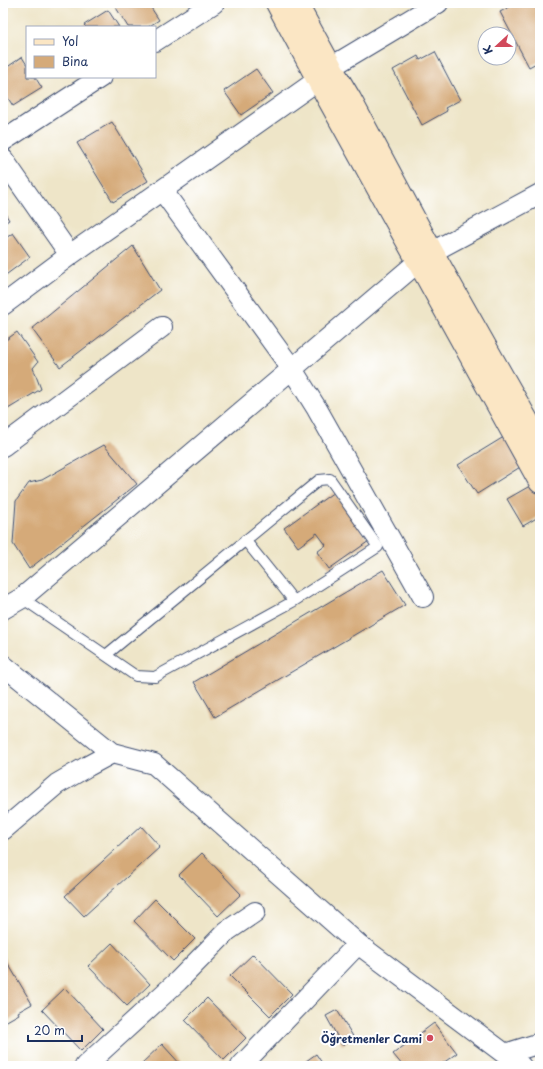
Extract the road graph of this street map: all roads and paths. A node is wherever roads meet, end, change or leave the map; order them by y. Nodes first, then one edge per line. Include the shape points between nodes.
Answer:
1 (214, 3) edge
2 (278, 3) edge
3 (296, 3) edge
4 (438, 3) edge
5 (156, 41) edge
6 (324, 74) junction
7 (99, 78) edge
8 (3, 141) edge
9 (3, 159) edge
10 (162, 190) junction
11 (540, 194) edge
12 (70, 255) junction
13 (425, 257) junction
14 (3, 305) edge
15 (162, 328) dead end
16 (292, 369) junction
17 (540, 443) edge
18 (3, 446) edge
19 (540, 482) edge
20 (245, 540) junction
21 (423, 597) dead end
22 (22, 598) junction
23 (294, 601) junction
24 (3, 609) edge
25 (106, 656) junction
26 (3, 665) edge
27 (112, 753) junction
28 (3, 830) edge
29 (254, 912) dead end
30 (358, 944) junction
31 (540, 1043) edge
32 (506, 1054) junction
33 (85, 1066) edge
34 (241, 1066) edge
35 (521, 1066) edge

1 - 5 street
2 - 6 main road
3 - 6 main road
4 - 6 street
6 - 10 street
6 - 13 main road
7 - 8 street
9 - 12 street
10 - 12 street
10 - 16 street
11 - 13 street
12 - 14 street
13 - 16 street
13 - 17 main road
13 - 19 main road
15 - 18 street
16 - 21 street
16 - 22 street
20 - 23 lane
20 - 23 lane via 318,480 330,479 378,546
20 - 25 lane
22 - 24 street
22 - 25 lane
23 - 25 lane via 155,677 136,676
26 - 27 street
27 - 28 street via 57,784
27 - 30 street via 154,764
29 - 33 street via 227,931 178,981
30 - 32 street
30 - 34 street
31 - 32 street
32 - 35 street

